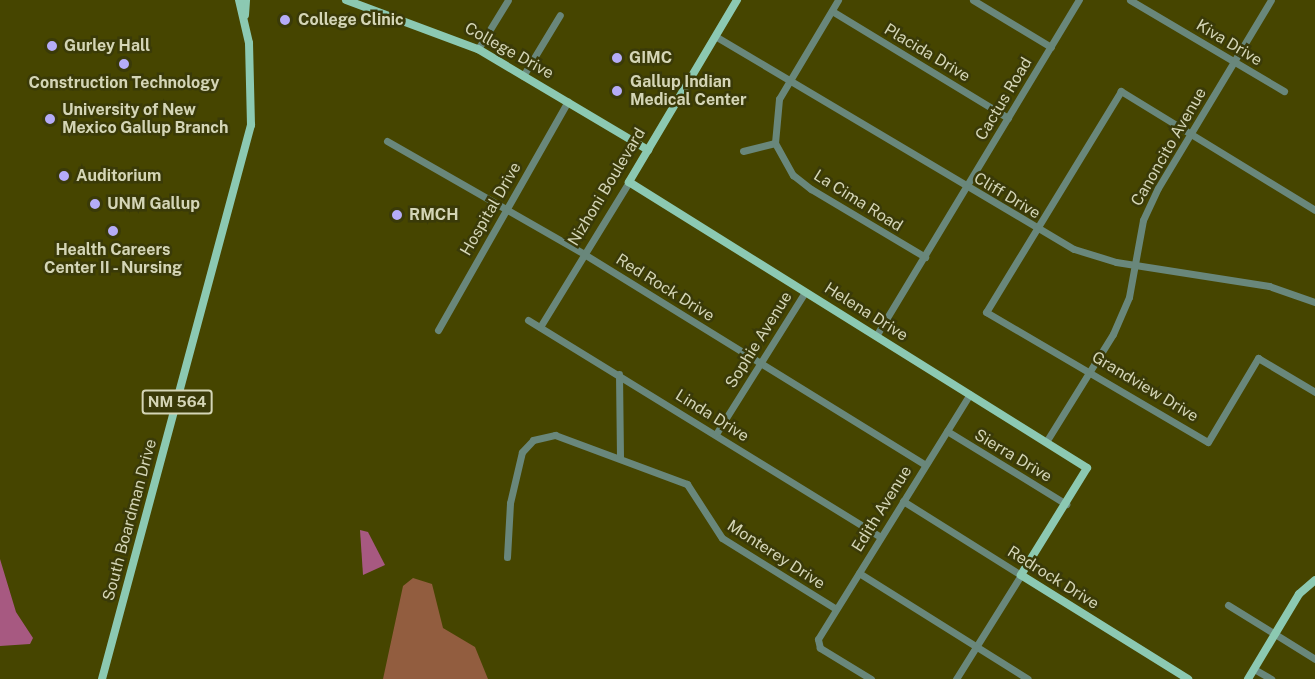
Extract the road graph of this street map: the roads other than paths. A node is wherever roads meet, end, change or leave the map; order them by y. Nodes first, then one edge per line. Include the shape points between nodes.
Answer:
1 (239, 0) edge
2 (246, 0) edge
3 (508, 0) edge
4 (737, 0) edge
5 (838, 0) edge
6 (974, 0) edge
7 (1079, 0) edge
8 (1130, 0) edge
9 (1271, 0) edge
10 (352, 1) edge
11 (832, 11) junction
12 (560, 15) dead end
13 (245, 24) junction
14 (715, 36) junction
15 (1051, 47) junction
16 (478, 49) junction
17 (1234, 62) junction
18 (524, 76) junction
19 (789, 80) junction
20 (1284, 91) dead end
21 (568, 101) junction
22 (1008, 118) junction
23 (1189, 134) junction
24 (387, 141) dead end
25 (775, 143) junction
26 (648, 150) junction
27 (743, 151) dead end
28 (629, 182) junction
29 (966, 187) junction
30 (507, 209) junction
31 (1315, 210) edge
32 (1038, 231) junction
33 (584, 254) junction
34 (925, 257) junction
35 (1134, 264) junction
36 (806, 292) junction
37 (1315, 302) edge
38 (528, 320) dead end
39 (540, 327) junction
40 (438, 330) dead end
41 (876, 336) junction
42 (760, 363) junction
43 (1091, 371) junction
44 (619, 374) junction
45 (1315, 392) edge
46 (970, 394) junction
47 (947, 431) junction
48 (716, 434) junction
49 (1046, 442) junction
50 (620, 458) junction
51 (925, 465) junction
52 (903, 501) junction
53 (1066, 504) junction
54 (881, 537) junction
55 (507, 556) dead end
56 (859, 573) junction
57 (1021, 575) junction
58 (1315, 580) edge
59 (1228, 605) dead end
60 (836, 609) junction
61 (1276, 635) junction
62 (976, 647) junction
63 (1315, 659) edge
64 (1254, 669) junction
65 (102, 679) edge
66 (871, 679) edge
67 (956, 679) edge
68 (1028, 679) edge
69 (1188, 679) edge
70 (1248, 679) edge
71 (1271, 679) edge

1 - 13 main road, NM 564
2 - 13 main road
3 - 16 street
4 - 14 main road, Nizhoni Boulevard
5 - 11 street, La Cima Road
6 - 15 street
7 - 15 street, Cactus Road
8 - 17 street, Kiva Drive
9 - 17 street, Canoncito Avenue
10 - 16 main road, College Drive
11 - 19 street, La Cima Road
11 - 22 street, Placida Drive
12 - 18 street
13 - 65 main road, South Boardman Drive / NM 564 via 253,83 251,125
14 - 19 street, Cliff Drive
14 - 26 main road, Nizhoni Boulevard
15 - 22 street, Cactus Road
16 - 18 main road, College Drive
17 - 20 street, Kiva Drive
17 - 23 street, Canoncito Avenue
18 - 21 main road, College Drive
19 - 25 street, La Cima Road via 775,111
19 - 29 street, Cliff Drive
21 - 26 main road, College Drive
21 - 30 street, Hospital Drive
22 - 29 street, Cactus Road
23 - 31 street
23 - 32 street via 1121,91
23 - 35 street, Canoncito Avenue via 1147,211
24 - 30 street, Red Rock Drive
25 - 27 street
25 - 34 street, La Cima Road via 793,175 811,189
26 - 28 main road, Nizhoni Boulevard
28 - 33 street, Nizhoni Boulevard
28 - 36 main road, Helena Drive
29 - 32 street, Cliff Drive
29 - 34 street, Cactus Road
30 - 33 street, Red Rock Drive
30 - 40 street, Hospital Drive
32 - 35 street, Cliff Drive via 1087,255
32 - 43 street, Grandview Drive via 986,312
33 - 39 street, Nizhoni Boulevard
33 - 42 street, Red Rock Drive
34 - 41 street, Cactus Road
35 - 37 street, Cliff Drive via 1269,286
35 - 43 street, Canoncito Avenue via 1129,297
36 - 41 main road, Helena Drive
36 - 42 street, Sophie Avenue
38 - 39 street, Linda Drive
39 - 44 street, Linda Drive
41 - 46 main road, Helena Drive
42 - 48 street, Sophie Avenue
42 - 51 street, Red Rock Drive
43 - 45 street, Grandview Drive via 1208,442 1258,358
43 - 49 street, Canoncito Avenue
44 - 48 street, Linda Drive
44 - 50 street
46 - 47 street, Edith Avenue
46 - 49 main road, Helena Drive
47 - 51 street, Edith Avenue
47 - 53 street, Sierra Drive
48 - 54 street, Linda Drive
49 - 53 main road, Helena Drive via 1087,468
50 - 55 street, Monterey Drive via 555,435 533,440 522,452 510,503
50 - 60 street, Monterey Drive via 687,484 722,538
51 - 52 street, Edith Avenue
52 - 54 street, Edith Avenue
52 - 57 street, Redrock Drive
53 - 57 main road
54 - 56 street, Edith Avenue
56 - 60 street, Edith Avenue
56 - 62 street
57 - 62 street
57 - 69 main road, Redrock Drive
58 - 61 main road via 1299,594
59 - 61 street
60 - 66 street, Edith Avenue via 818,639 820,648
61 - 63 street
61 - 64 main road
62 - 67 street
62 - 68 street
64 - 70 main road
64 - 71 street

